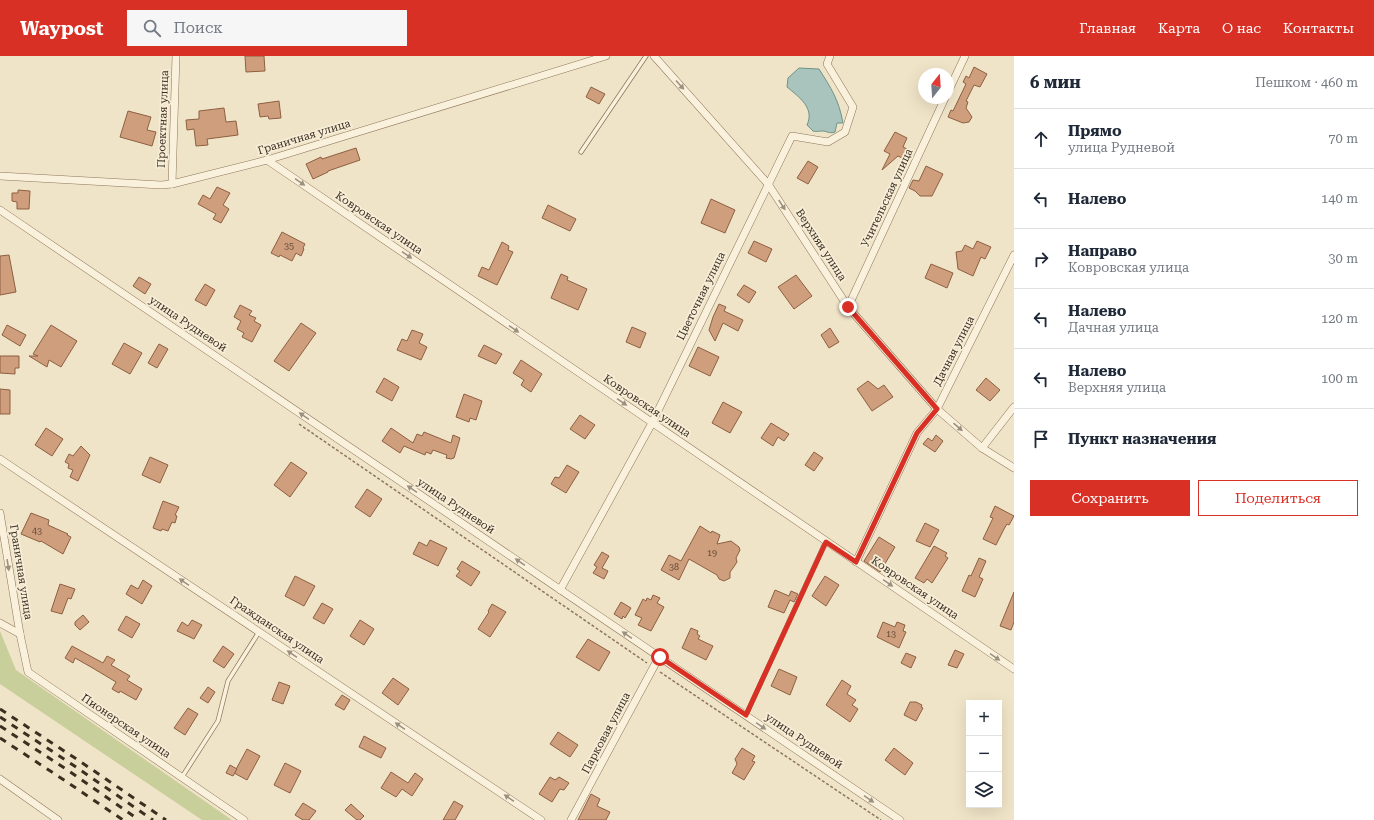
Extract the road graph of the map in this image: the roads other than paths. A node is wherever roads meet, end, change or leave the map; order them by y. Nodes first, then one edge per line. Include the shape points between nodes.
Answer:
1 (176, 56) edge
2 (606, 56) edge
3 (646, 56) edge
4 (654, 56) edge
5 (830, 56) edge
6 (965, 56) edge
7 (954, 79) edge
8 (942, 104) edge
9 (581, 152) dead end
10 (268, 160) junction
11 (0, 176) edge
12 (172, 184) junction
13 (768, 184) junction
14 (0, 210) edge
15 (1014, 255) edge
16 (848, 307) junction
17 (1014, 407) edge
18 (937, 409) junction
19 (652, 423) junction
20 (982, 448) junction
21 (0, 459) edge
22 (1014, 468) edge
23 (0, 513) edge
24 (826, 542) junction
25 (856, 562) junction
26 (560, 590) junction
27 (0, 623) edge
28 (259, 632) junction
29 (20, 634) junction
30 (660, 657) junction
31 (1014, 669) edge
32 (746, 715) junction
33 (182, 777) junction
34 (0, 779) edge
35 (58, 820) edge
36 (244, 820) edge
37 (541, 820) edge
38 (571, 820) edge
39 (900, 820) edge

1 - 12 street, Проектная улица
2 - 10 street, Граничная улица
3 - 9 lane
4 -> 13 street, Верхняя улица
5 - 13 street, Цветочная улица via 826,64 853,107 845,132 828,142 792,136
6 - 7 street
8 - 16 street, Учительская улица
10 - 12 street, Граничная улица
10 -> 19 street, Ковровская улица
11 - 12 street, Граничная улица
13 -> 16 street, Верхняя улица
13 - 19 street, Цветочная улица
26 -> 14 street, улица Рудневой
15 - 18 street, Дачная улица
16 - 18 street, Верхняя улица
17 - 20 street
18 -> 20 street, Верхняя улица
18 - 25 street, Дачная улица via 917,433
19 - 24 street, Ковровская улица
19 - 26 street, Цветочная улица
20 - 22 street, Верхняя улица
28 -> 21 street, Гражданская улица
23 -> 29 street, Граничная улица
24 - 25 street, Ковровская улица
24 - 32 lane
25 -> 31 street, Ковровская улица
30 -> 26 street, улица Рудневой
27 - 29 street
28 - 33 lane via 228,681 218,721
37 -> 28 street, Гражданская улица
29 - 33 street, Пионерская улица via 28,672
30 - 32 street, улица Рудневой
30 - 38 street, Парковая улица
32 -> 39 street, улица Рудневой
33 - 36 street, Пионерская улица
34 - 35 street

